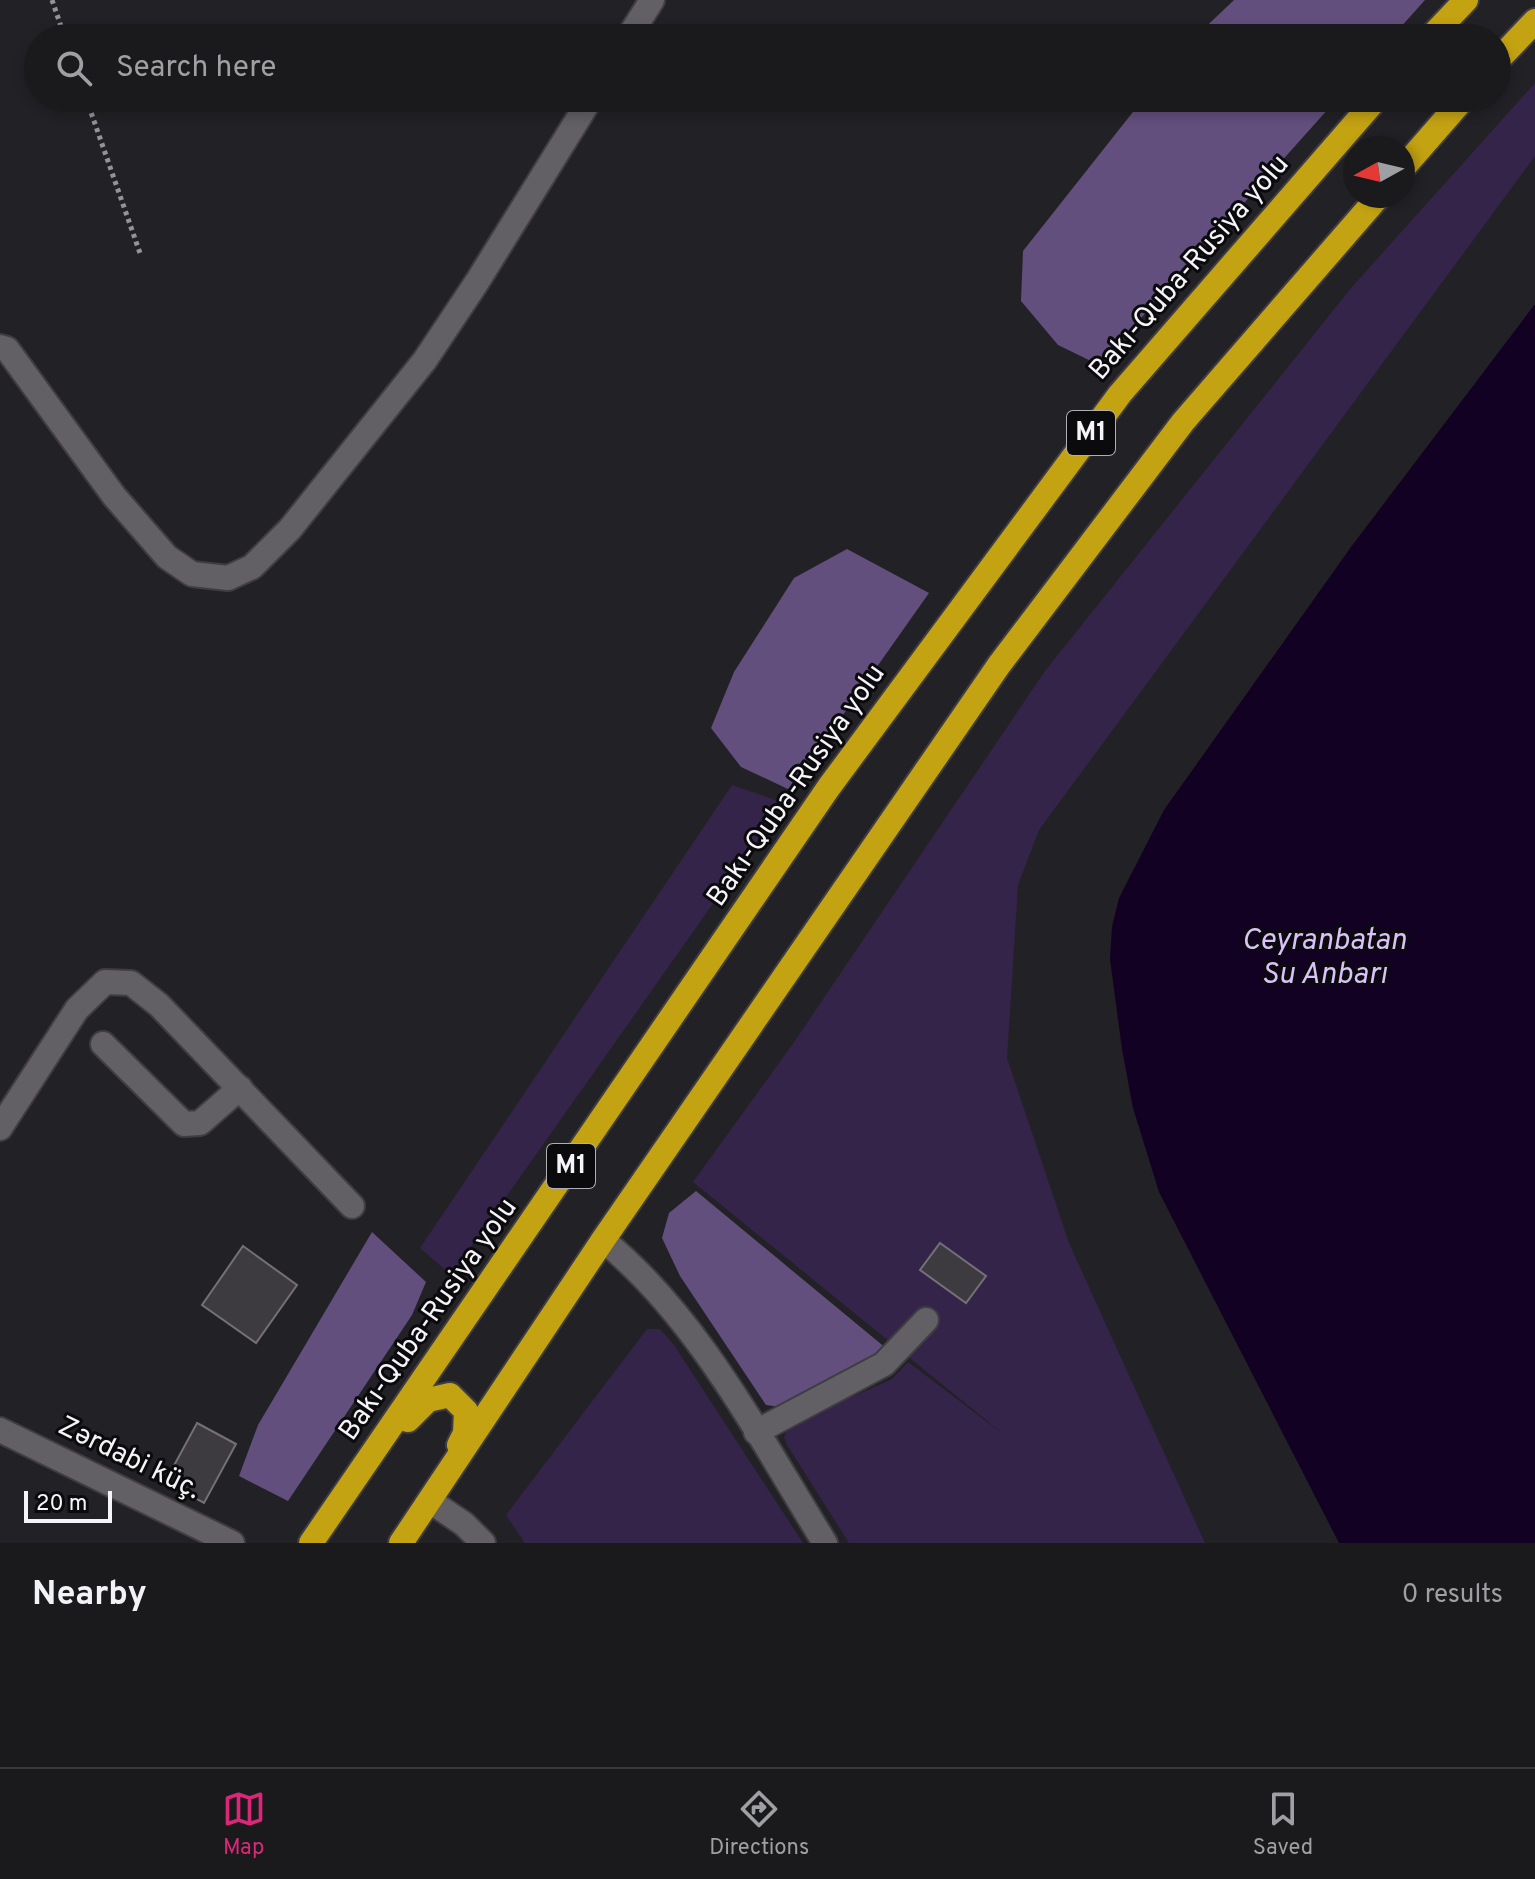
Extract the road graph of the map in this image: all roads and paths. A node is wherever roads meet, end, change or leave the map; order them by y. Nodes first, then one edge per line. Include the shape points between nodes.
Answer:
1 (52, 0) edge
2 (652, 0) edge
3 (1466, 0) edge
4 (1535, 21) edge
5 (60, 24) edge
6 (637, 24) edge
7 (1443, 24) edge
8 (1511, 46) edge
9 (91, 112) edge
10 (582, 112) edge
11 (1365, 112) edge
12 (1452, 112) edge
13 (1415, 154) edge
14 (1369, 208) edge
15 (141, 256) dead end
16 (0, 347) edge
17 (103, 1044) dead end
18 (240, 1088) junction
19 (0, 1128) edge
20 (352, 1206) dead end
21 (603, 1240) junction
22 (926, 1320) dead end
23 (0, 1430) edge
24 (756, 1432) junction
25 (430, 1501) junction
26 (232, 1543) edge
27 (312, 1543) edge
28 (401, 1543) edge
29 (483, 1543) edge
30 (825, 1543) edge

1 - 5 path
2 - 6 street
3 - 7 highway
4 - 8 highway
9 - 15 path
10 - 16 street via 425,360 290,529 252,567 228,578 192,574 167,557 114,496 7,349
11 - 27 highway, Bakı-Quba-Rusiya yolu / M1 via 1120,394 839,775
12 - 13 highway
14 - 21 highway, M1 via 1183,422 999,665
17 - 18 street via 184,1124 200,1123
18 - 19 street via 131,983 105,982 77,1009
18 - 20 street
21 - 24 street via 660,1294
21 - 25 highway, M1
22 - 24 street via 884,1364
23 - 26 street, Zərdabi küç.
24 - 30 street
25 - 27 highway via 465,1433 466,1411 450,1395 428,1400 412,1415
25 - 28 highway, M1
25 - 29 street

